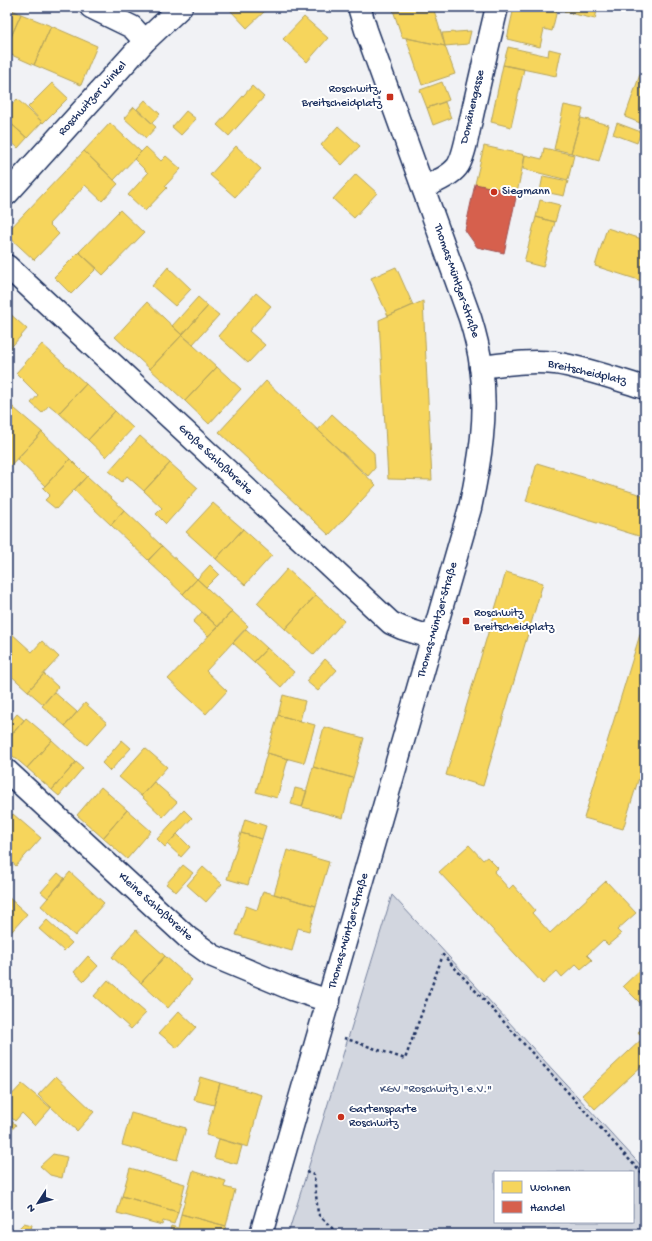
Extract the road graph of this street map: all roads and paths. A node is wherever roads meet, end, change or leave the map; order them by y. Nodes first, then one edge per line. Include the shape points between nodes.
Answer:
1 (91, 7) edge
2 (181, 7) edge
3 (359, 7) edge
4 (497, 7) edge
5 (145, 41) junction
6 (423, 187) junction
7 (7, 194) edge
8 (7, 266) edge
9 (481, 367) junction
10 (645, 388) edge
11 (433, 638) junction
12 (7, 771) edge
13 (329, 1001) junction
14 (320, 1029) junction
15 (281, 1165) junction
16 (645, 1177) edge
17 (261, 1234) edge
18 (338, 1234) edge

1 - 5 street via 132,27
2 - 5 street, Roschwitzer Winkel
3 - 6 street, Thomas-Müntzer-Straße
4 - 6 street, Domänengasse via 460,162 448,175
5 - 7 street, Roschwitzer Winkel
6 - 9 street, Thomas-Müntzer-Straße via 470,318
8 - 11 street, Große Schloßbreite via 391,623
9 - 10 street, Breitscheidplatz via 518,362 555,363
9 - 11 street, Thomas-Müntzer-Straße via 484,395 483,433 478,470 470,508
11 - 13 street, Thomas-Müntzer-Straße
12 - 13 street, Kleine Schloßbreite via 188,938 213,956 292,989
13 - 14 street, Thomas-Müntzer-Straße
14 - 15 street, Thomas-Müntzer-Straße
14 - 16 path via 405,1059 443,955
15 - 17 street, Thomas-Müntzer-Straße
15 - 18 path via 314,1175 318,1214

